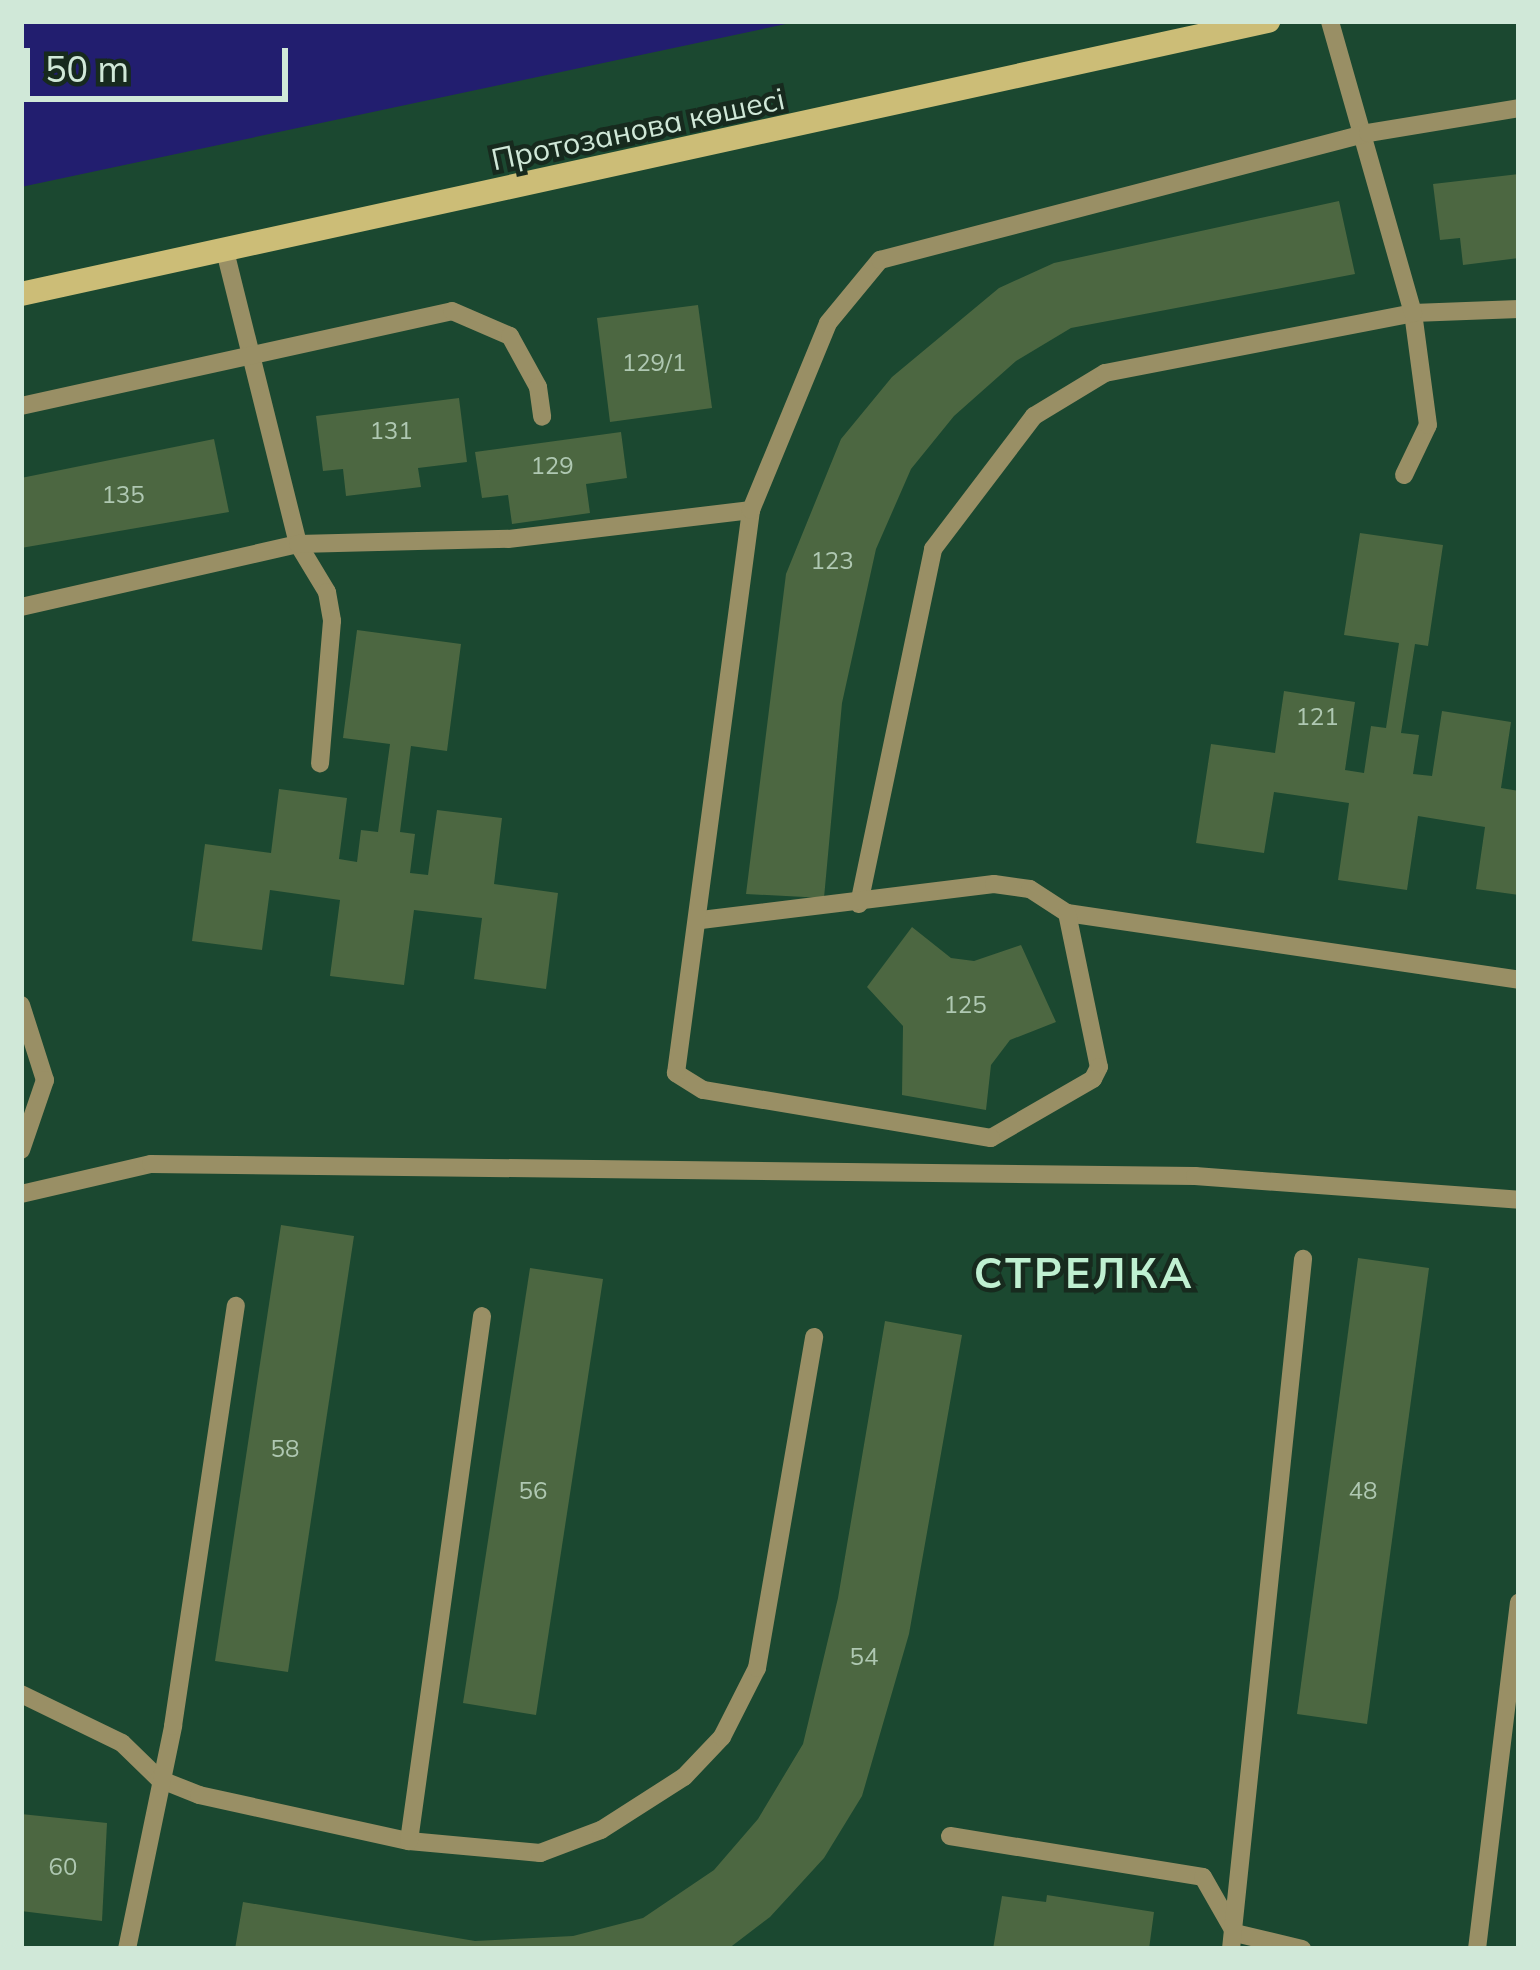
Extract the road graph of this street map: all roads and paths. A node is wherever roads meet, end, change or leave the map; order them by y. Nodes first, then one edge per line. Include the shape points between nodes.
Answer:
1 (1268, 21) edge
2 (1330, 21) edge
3 (1519, 108) edge
4 (1368, 133) junction
5 (225, 251) junction
6 (21, 294) edge
7 (1519, 309) edge
8 (1413, 313) junction
9 (249, 358) junction
10 (21, 406) edge
11 (542, 417) dead end
12 (1404, 475) dead end
13 (751, 510) junction
14 (298, 544) junction
15 (21, 608) edge
16 (320, 763) dead end
17 (860, 904) junction
18 (1067, 913) junction
19 (701, 920) junction
20 (1519, 980) edge
21 (21, 1005) edge
22 (21, 1150) edge
23 (21, 1194) edge
24 (1519, 1200) edge
25 (1303, 1259) dead end
26 (236, 1306) dead end
27 (482, 1316) dead end
28 (814, 1337) dead end
29 (1519, 1603) edge
30 (21, 1694) edge
31 (159, 1779) junction
32 (950, 1836) dead end
33 (409, 1841) junction
34 (1233, 1941) edge
35 (127, 1949) edge
36 (1302, 1949) edge
37 (1477, 1949) edge

1 - 5 street, Протозанова көшесі
2 - 4 lane
3 - 4 lane
4 - 8 lane
4 - 13 lane via 880,260 828,323
5 - 6 street, Протозанова көшесі
5 - 9 lane
7 - 8 lane
8 - 12 lane via 1428,425
8 - 17 lane via 1105,373 1034,416 933,549
9 - 10 lane
9 - 11 lane via 452,311 511,336 538,387
9 - 14 lane
13 - 14 lane via 508,539
13 - 19 lane
14 - 15 lane
14 - 16 lane via 327,592 332,621
17 - 18 lane via 994,884 1030,889
17 - 19 lane
18 - 19 lane via 1099,1066 1093,1079 991,1138 685,1084 676,1073
18 - 20 lane
21 - 22 lane via 45,1080
23 - 24 lane via 151,1164 1195,1176
25 - 34 lane
26 - 31 lane
27 - 33 lane
28 - 33 lane via 757,1668 722,1737 684,1777 601,1831 540,1853
29 - 37 lane
30 - 31 lane via 122,1743
31 - 33 lane via 199,1796
31 - 35 lane
32 - 34 lane via 1203,1877
34 - 36 lane

